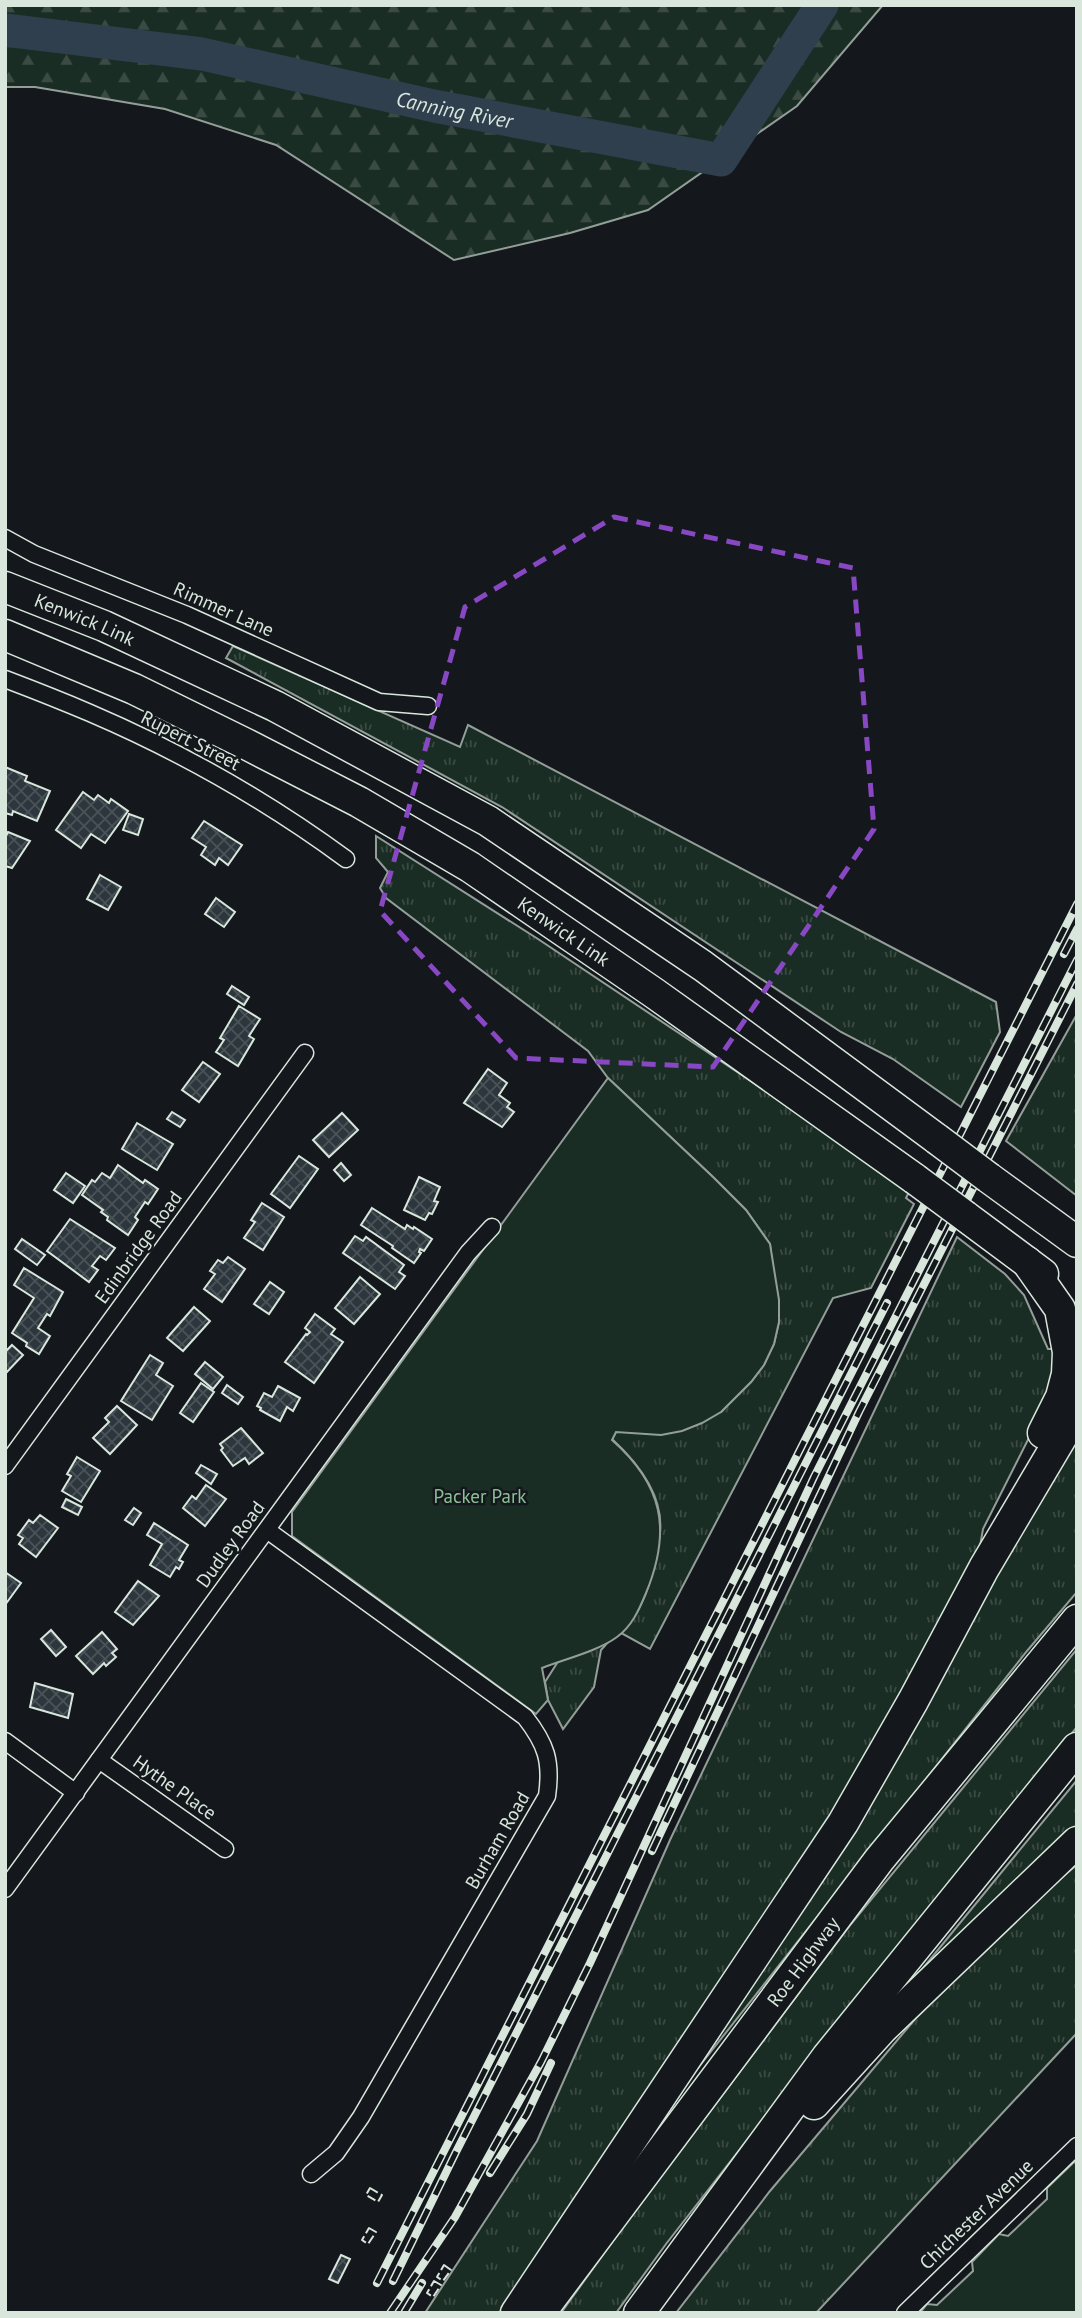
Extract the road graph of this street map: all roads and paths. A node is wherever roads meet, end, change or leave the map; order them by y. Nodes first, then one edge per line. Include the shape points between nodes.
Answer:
1 (5, 538) edge
2 (5, 587) edge
3 (5, 635) edge
4 (5, 679) edge
5 (428, 706) dead end
6 (346, 859) dead end
7 (304, 1053) dead end
8 (997, 1184) junction
9 (1077, 1223) edge
10 (492, 1227) dead end
11 (1077, 1242) edge
12 (1027, 1262) junction
13 (1077, 1300) edge
14 (1077, 1411) edge
15 (5, 1466) edge
16 (267, 1530) junction
17 (984, 1568) junction
18 (1077, 1620) edge
19 (5, 1741) edge
20 (1077, 1748) edge
21 (99, 1760) junction
22 (76, 1793) junction
23 (1077, 1842) edge
24 (225, 1849) dead end
25 (5, 1889) edge
26 (1077, 2146) edge
27 (311, 2174) dead end
28 (735, 2184) junction
29 (516, 2313) edge
30 (540, 2313) edge
31 (639, 2313) edge
32 (905, 2313) edge

1 - 5 street, Rimmer Lane via 379,702
2 - 8 highway, Kenwick Link, bridge via 104,626 275,706 488,821 703,966
3 - 12 highway, Kenwick Link, bridge via 134,689 257,749 470,867
4 - 6 street, Rupert Street via 91,713 232,783
7 - 15 street, Edinbridge Road
8 - 9 highway
8 - 11 highway, Kenwick Link
10 - 16 street, Dudley Road via 468,1253
12 - 13 highway, Kenwick Link
12 - 17 highway via 1060,1309 1068,1374 994,1527
14 - 17 highway
16 - 21 street, Dudley Road
16 - 27 street, Burham Road via 525,1717 539,1735 550,1776 547,1796 361,2117 337,2153
17 - 29 highway via 843,1823
18 - 30 highway, Roe Highway via 879,1860
19 - 22 street
20 - 28 highway via 827,2057
21 - 22 street, Dudley Road
21 - 24 street, Hythe Place
22 - 25 street, Dudley Road
23 - 28 highway via 883,2028
26 - 32 street, Chichester Avenue
28 - 31 highway

